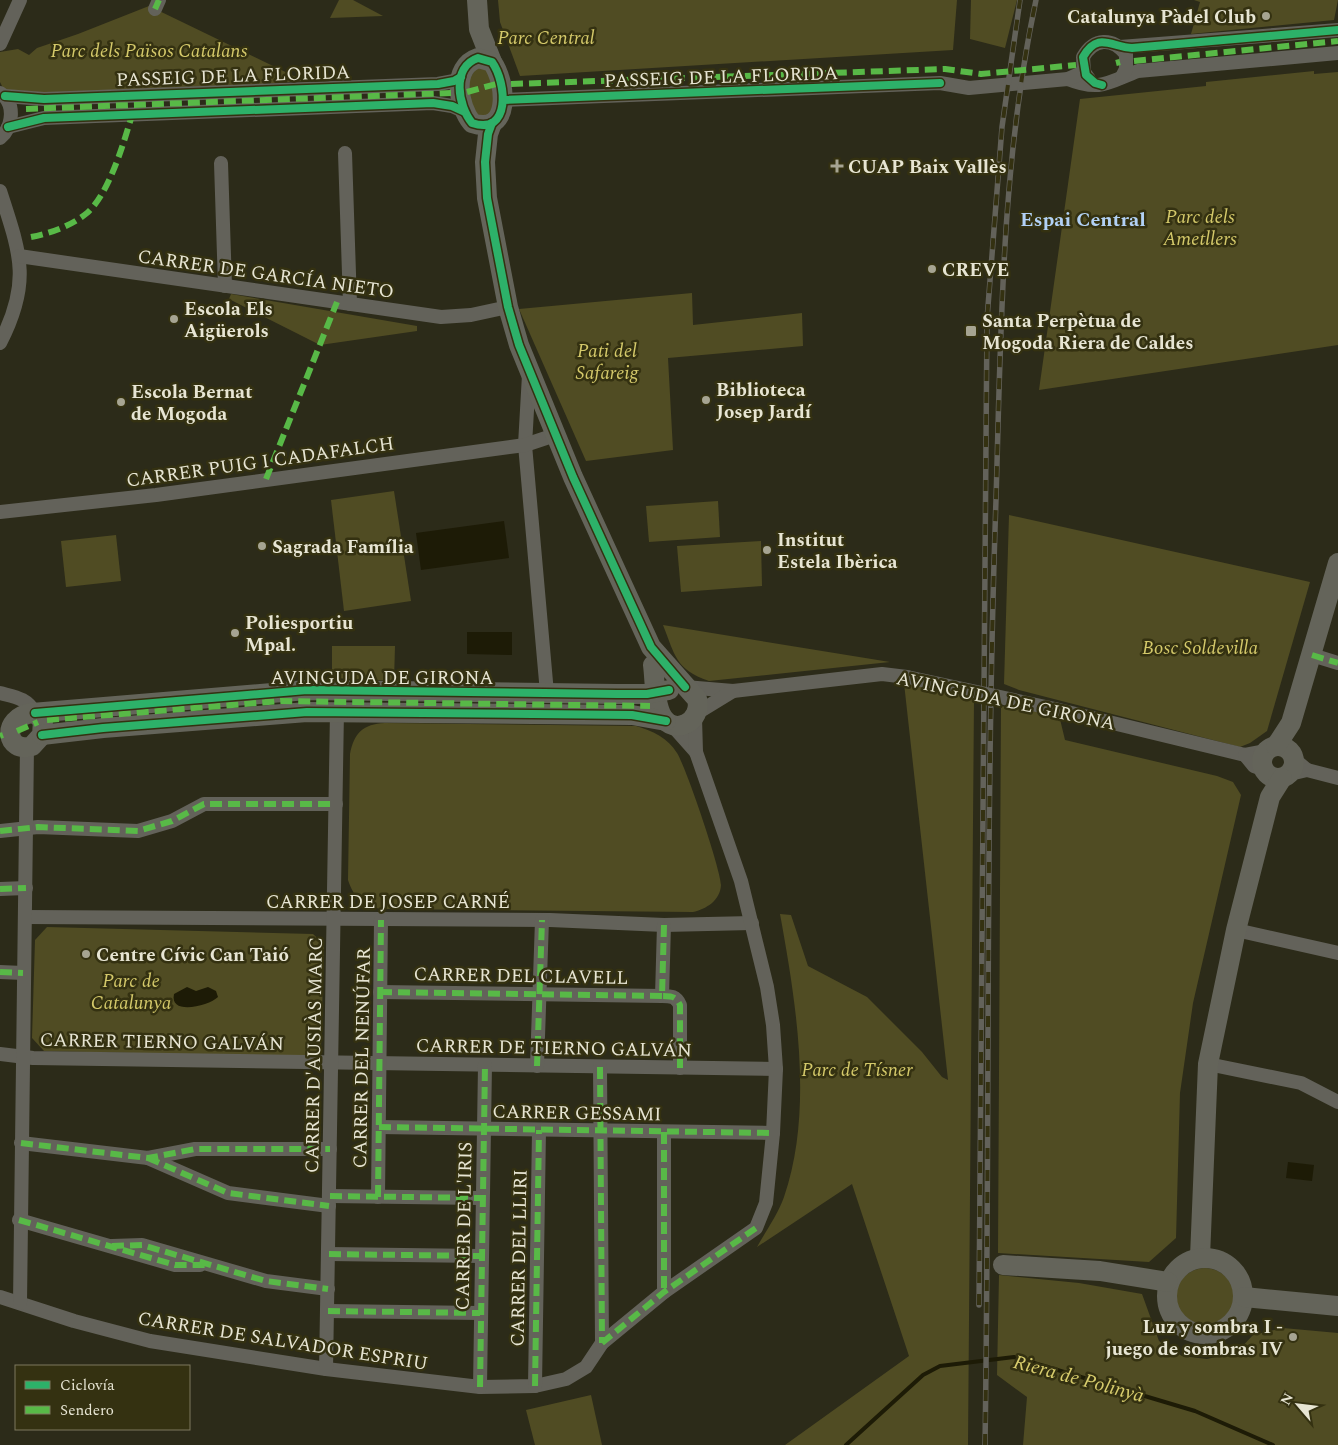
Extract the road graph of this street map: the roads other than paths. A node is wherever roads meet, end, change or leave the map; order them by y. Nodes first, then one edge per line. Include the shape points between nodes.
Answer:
1 (20, 0) edge
2 (477, 0) edge
3 (479, 29) junction
4 (1338, 30) edge
5 (0, 44) edge
6 (1120, 47) junction
7 (1338, 53) edge
8 (492, 62) junction
9 (466, 69) junction
10 (1084, 72) junction
11 (1122, 77) junction
12 (1068, 79) junction
13 (1102, 84) junction
14 (2, 95) edge
15 (503, 100) junction
16 (476, 119) junction
17 (4, 132) edge
18 (345, 153) dead end
19 (221, 163) dead end
20 (0, 191) edge
21 (19, 256) junction
22 (225, 286) junction
23 (350, 304) junction
24 (508, 307) junction
25 (0, 343) edge
26 (529, 372) junction
27 (555, 435) junction
28 (525, 445) junction
29 (0, 512) edge
30 (1338, 563) edge
31 (1312, 655) junction
32 (652, 656) junction
33 (1338, 663) edge
34 (733, 691) junction
35 (0, 693) edge
36 (547, 693) junction
37 (634, 694) junction
38 (668, 704) junction
39 (337, 711) junction
40 (35, 713) junction
41 (696, 716) junction
42 (6, 724) edge
43 (22, 744) edge
44 (696, 752) junction
45 (1281, 763) junction
46 (1338, 778) edge
47 (336, 804) junction
48 (26, 828) junction
49 (0, 831) edge
50 (26, 888) junction
51 (0, 889) edge
52 (25, 917) junction
53 (334, 920) junction
54 (381, 920) junction
55 (542, 920) junction
56 (752, 923) junction
57 (664, 924) junction
58 (1236, 930) junction
59 (1338, 953) edge
60 (0, 972) edge
61 (24, 973) junction
62 (380, 992) junction
63 (539, 995) junction
64 (662, 996) junction
65 (0, 1054) edge
66 (22, 1056) junction
67 (332, 1063) junction
68 (379, 1063) junction
69 (1208, 1064) junction
70 (485, 1065) junction
71 (537, 1066) junction
72 (600, 1067) junction
73 (680, 1068) junction
74 (776, 1070) junction
75 (1338, 1102) edge
76 (379, 1127) junction
77 (483, 1129) junction
78 (539, 1130) junction
79 (599, 1131) junction
80 (664, 1132) junction
81 (774, 1133) junction
82 (21, 1143) junction
83 (330, 1149) junction
84 (148, 1158) junction
85 (378, 1197) junction
86 (481, 1198) junction
87 (329, 1201) junction
88 (19, 1220) junction
89 (329, 1254) junction
90 (480, 1256) junction
91 (1200, 1257) junction
92 (1003, 1264) dead end
93 (1168, 1282) junction
94 (328, 1289) junction
95 (664, 1292) junction
96 (0, 1296) edge
97 (1244, 1297) junction
98 (20, 1303) junction
99 (1338, 1306) edge
100 (328, 1310) junction
101 (480, 1313) junction
102 (602, 1343) junction
103 (326, 1369) junction
104 (535, 1386) junction
105 (480, 1387) junction

1 - 5 street
2 - 3 main road
3 - 8 main road
3 - 9 main road
4 - 6 street
6 - 10 street via 1104,41 1095,43 1083,57
6 - 11 street via 1127,62
7 - 11 street, PASSEIG DE LA FLORIDA via 1138,71
8 - 9 main road via 478,58
8 - 15 main road via 503,84
9 - 14 street, PASSEIG DE LA FLORIDA via 454,81 438,84 44,99
9 - 16 main road via 460,102
10 - 12 street, PASSEIG DE LA FLORIDA
10 - 13 street via 1090,80
11 - 13 street, PASSEIG DE LA FLORIDA
12 - 13 street, PASSEIG DE LA FLORIDA via 1083,85
12 - 15 street, PASSEIG DE LA FLORIDA via 970,88 940,83
14 - 17 street via 11,110
15 - 16 main road via 499,115
16 - 17 street, PASSEIG DE LA FLORIDA via 452,106 434,103 44,118
16 - 24 main road via 485,162 491,226
18 - 23 street
19 - 22 street
20 - 21 street
21 - 22 street, CARRER DE GARCÍA NIETO
21 - 25 street via 19,292
22 - 23 street, CARRER DE GARCÍA NIETO
23 - 24 street, CARRER DE GARCÍA NIETO via 441,317
24 - 26 main road
26 - 27 main road
26 - 28 street
27 - 28 street, CARRER PUIG I CADAFALCH
27 - 32 main road
28 - 29 street, CARRER PUIG I CADAFALCH via 156,495
28 - 36 street
30 - 31 main road
31 - 33 street
31 - 45 main road
32 - 37 main road via 648,678
32 - 38 main road
32 - 38 main road
34 - 38 street, AVINGUDA DE GIRONA
34 - 41 street, AVINGUDA DE GIRONA
34 - 45 street, AVINGUDA DE GIRONA, bridge via 882,674 907,676
35 - 40 street via 24,700
36 - 37 main road, AVINGUDA DE GIRONA
36 - 40 main road, AVINGUDA DE GIRONA via 307,690
37 - 38 main road, AVINGUDA DE GIRONA
38 - 39 main road, AVINGUDA DE GIRONA via 632,716
38 - 41 main road via 684,725
38 - 41 main road via 694,693
38 - 44 street
39 - 43 main road, AVINGUDA DE GIRONA via 68,731
39 - 47 street, CARRER D'AUSIÀS MARC
40 - 42 main road, AVINGUDA DE GIRONA via 22,715
40 - 43 main road via 43,721
41 - 44 street
42 - 43 main road
43 - 48 street
44 - 56 street via 741,880
45 - 46 street
45 - 58 main road
47 - 48 street via 204,804 172,821 138,831
47 - 53 street, CARRER D'AUSIÀS MARC
48 - 49 street
48 - 50 street
50 - 51 street
50 - 52 street
52 - 53 street, CARRER DE JOSEP CARNÉ
52 - 61 street
53 - 54 street, CARRER DE JOSEP CARNÉ
53 - 67 street, CARRER D'AUSIÀS MARC
54 - 55 street, CARRER DE JOSEP CARNÉ
54 - 62 street, CARRER DEL NENÚFAR
55 - 57 street, CARRER DE JOSEP CARNÉ
55 - 63 street
56 - 57 street, CARRER DE JOSEP CARNÉ
56 - 74 street via 769,997
57 - 64 street
58 - 59 street
58 - 69 main road
60 - 61 street
61 - 66 street
62 - 63 street, CARRER DEL CLAVELL
62 - 68 street, CARRER DEL NENÚFAR
63 - 64 street, CARRER DEL CLAVELL
63 - 71 street
64 - 73 street via 677,999 680,1005
65 - 66 street
66 - 67 street, CARRER TIERNO GALVÁN
66 - 82 street
67 - 68 street, CARRER DE TIERNO GALVÁN
67 - 83 street, CARRER D'AUSIÀS MARC
68 - 70 street, CARRER DE TIERNO GALVÁN
68 - 76 street, CARRER DEL NENÚFAR
69 - 75 street via 1300,1082
69 - 91 main road
70 - 71 street, CARRER DE TIERNO GALVÁN
70 - 77 street, CARRER DE L'IRIS
71 - 72 street, CARRER DE TIERNO GALVÁN
72 - 73 street, CARRER DE TIERNO GALVÁN
72 - 79 street
73 - 74 street, CARRER DE TIERNO GALVÁN
74 - 81 street
76 - 77 street, CARRER GESSAMI
76 - 85 street, CARRER DEL NENÚFAR
77 - 78 street, CARRER GESSAMI
77 - 86 street, CARRER DE L'IRIS
78 - 79 street, CARRER GESSAMI
78 - 104 street, CARRER DEL LLIRI
79 - 80 street, CARRER GESSAMI
79 - 102 street
80 - 81 street, CARRER GESSAMI
80 - 95 street
81 - 95 street via 766,1203 756,1228
82 - 84 street
82 - 88 street
83 - 84 street via 196,1149
83 - 87 street, CARRER D'AUSIÀS MARC
84 - 87 street via 228,1193
85 - 86 street
85 - 87 street
86 - 90 street, CARRER DE L'IRIS
87 - 89 street, CARRER D'AUSIÀS MARC
88 - 94 street via 175,1265 210,1264 266,1281
88 - 98 street
89 - 90 street
89 - 94 street, CARRER D'AUSIÀS MARC
90 - 101 street, CARRER DE L'IRIS
91 - 93 main road via 1176,1269
91 - 97 main road via 1228,1265 1237,1275
92 - 93 main road via 1100,1271
93 - 97 main road via 1166,1303 1171,1316 1186,1330 1203,1335 1220,1332 1235,1320
94 - 100 street, CARRER D'AUSIÀS MARC
95 - 102 street
96 - 98 street, CARRER DE SALVADOR ESPRIU
97 - 99 main road
98 - 103 street, CARRER DE SALVADOR ESPRIU via 74,1322 150,1341
100 - 101 street
100 - 103 street, CARRER D'AUSIÀS MARC
101 - 105 street, CARRER DE L'IRIS
102 - 104 street, CARRER DE SALVADOR ESPRIU via 586,1366 566,1379
103 - 105 street, CARRER DE SALVADOR ESPRIU
104 - 105 street, CARRER DE SALVADOR ESPRIU

